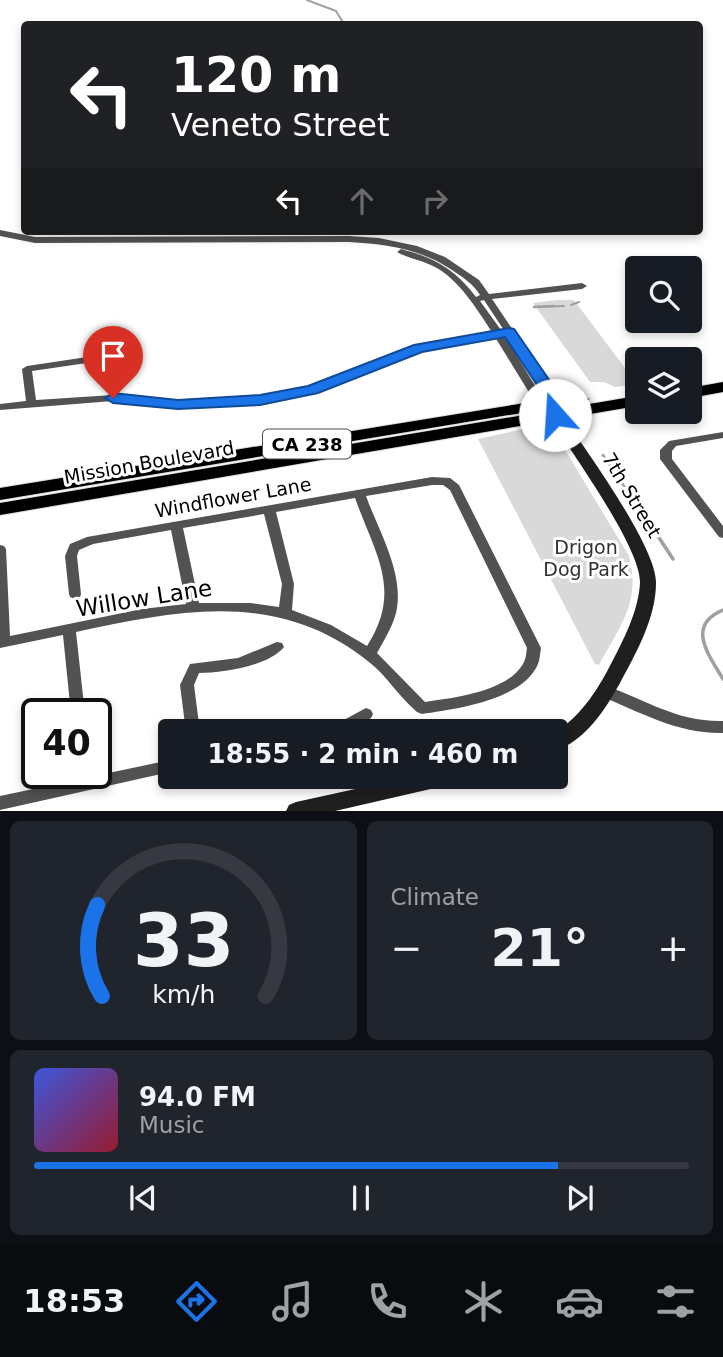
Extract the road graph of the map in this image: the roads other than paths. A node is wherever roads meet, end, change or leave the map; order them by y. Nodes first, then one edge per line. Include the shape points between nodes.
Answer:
1 (0, 233) edge
2 (287, 238) edge
3 (131, 239) edge
4 (360, 239) edge
5 (0, 240) edge
6 (582, 286) dead end
7 (486, 297) junction
8 (474, 299) junction
9 (509, 332) junction
10 (496, 334) junction
11 (87, 360) dead end
12 (723, 377) edge
13 (702, 380) edge
14 (723, 387) edge
15 (702, 391) edge
16 (625, 393) edge
17 (31, 402) junction
18 (625, 402) edge
19 (0, 407) edge
20 (551, 408) junction
21 (723, 435) edge
22 (446, 481) joint
23 (359, 493) junction
24 (0, 494) edge
25 (0, 509) edge
26 (270, 509) junction
27 (176, 525) junction
28 (723, 534) edge
29 (0, 549) edge
30 (75, 594) dead end
31 (193, 607) junction
32 (285, 613) junction
33 (69, 631) junction
34 (2, 643) edge
35 (276, 647) dead end
36 (369, 654) junction
37 (604, 691) junction
38 (76, 698) edge
39 (366, 714) dead end
40 (191, 719) edge
41 (357, 719) edge
42 (723, 727) edge
43 (568, 735) edge
44 (158, 768) edge
45 (112, 775) edge
46 (49, 789) edge
47 (394, 789) edge
48 (0, 803) edge
49 (296, 811) edge

1 - 3 street via 35,240
2 - 3 street
2 - 4 street
3 - 5 street via 52,246
4 - 7 street via 400,245 443,259 476,282
4 - 8 street via 443,268
6 - 7 street
7 - 8 street
7 - 9 street
8 - 10 street
9 - 10 street
9 - 20 street
10 - 17 street via 419,348 312,390 260,400 209,405 113,398
10 - 20 street
11 - 17 street via 27,369
12 - 13 main road
14 - 15 main road
16 - 20 main road, Mission Boulevard / CA 238
17 - 19 street
18 - 20 main road, Mission Boulevard / CA 238
20 - 24 main road, Mission Boulevard / CA 238
20 - 25 main road, Mission Boulevard / CA 238
20 - 37 street, 7th Street via 644,559 647,599 639,625
21 - 28 street via 673,443 666,450 666,459
22 - 23 street, Windflower Lane
22 - 36 street, Willow Lane via 461,500 534,648 535,659 500,690 422,708
23 - 26 street, Windflower Lane
23 - 36 street via 393,588 386,628
26 - 27 street, Windflower Lane
26 - 32 street via 288,584
27 - 30 street, Windflower Lane via 74,547
27 - 31 street
29 - 34 street
31 - 32 street, Willow Lane
31 - 33 street, Willow Lane
32 - 36 street, Willow Lane
33 - 34 street, Willow Lane
33 - 38 street
35 - 40 street via 249,661 195,668 187,685
37 - 42 street via 670,719
37 - 43 street, 7th Street via 589,716
39 - 41 street
44 - 45 street
46 - 48 street
47 - 49 street

